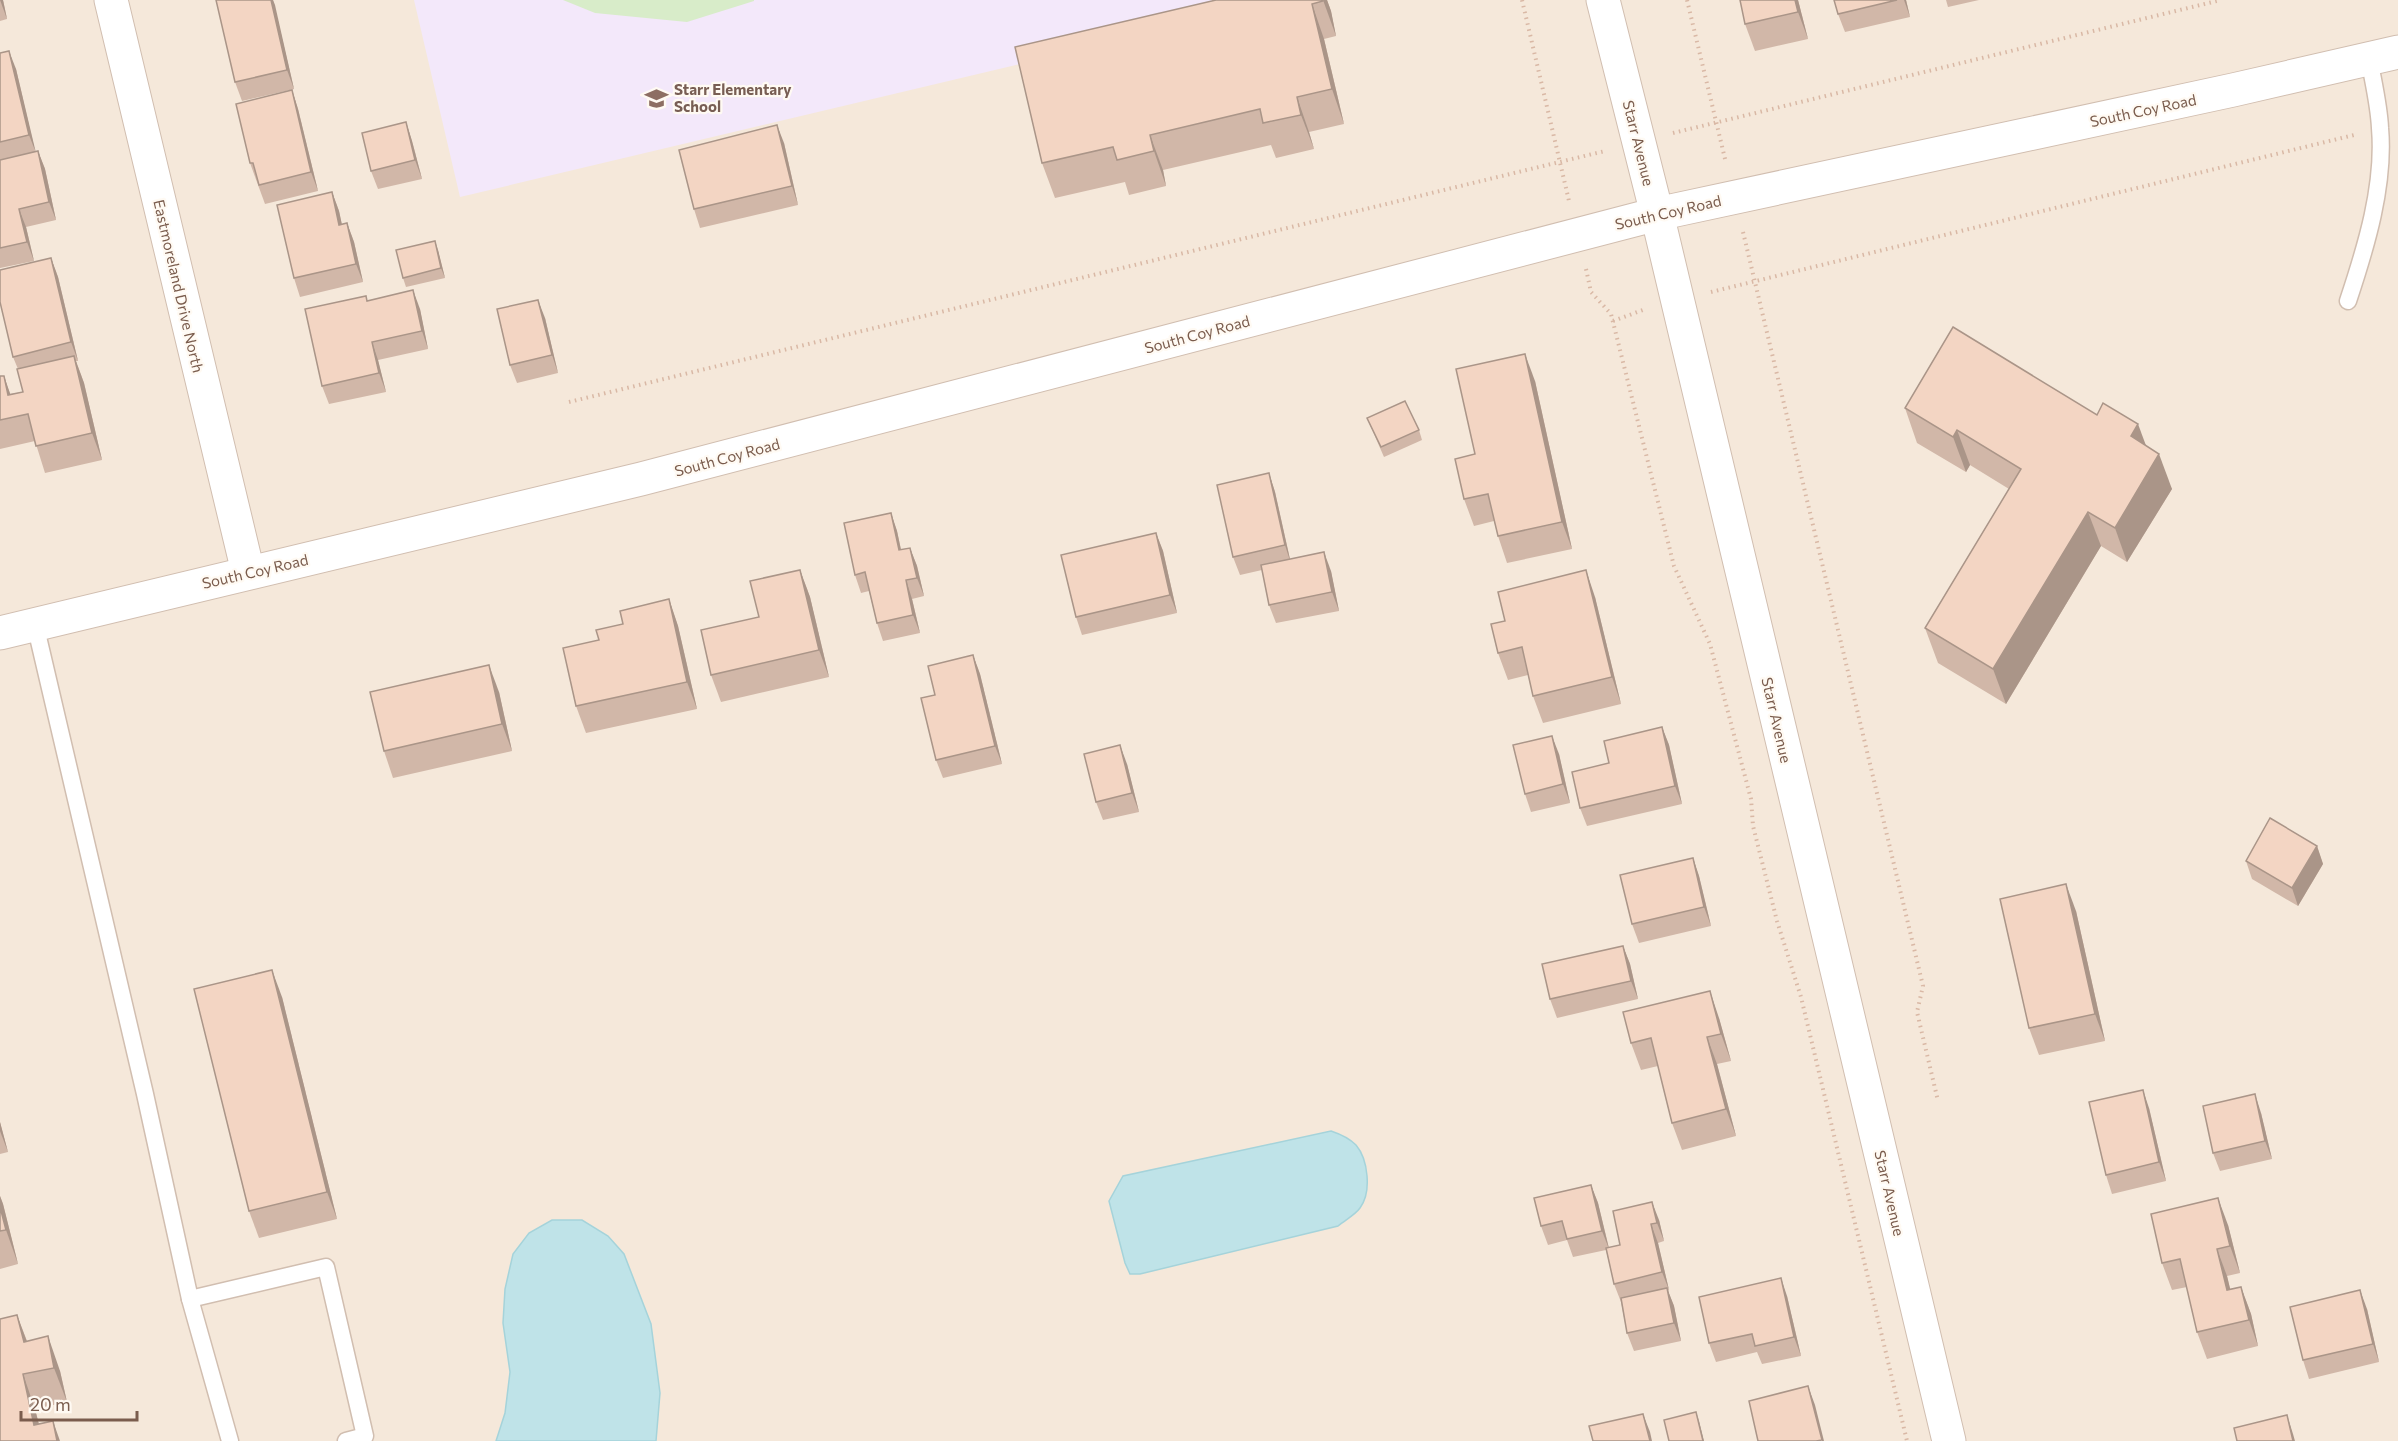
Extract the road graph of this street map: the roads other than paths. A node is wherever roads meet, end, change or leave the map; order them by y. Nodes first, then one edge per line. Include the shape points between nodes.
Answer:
1 (111, 0) edge
2 (1603, 0) edge
3 (2384, 55) edge
4 (1657, 214) junction
5 (2348, 301) dead end
6 (248, 572) junction
7 (35, 624) junction
8 (0, 633) edge
9 (190, 1299) junction
10 (230, 1441) edge
11 (346, 1441) edge
12 (1949, 1441) edge

1 - 6 street, Eastmoreland Drive North
2 - 4 street, Starr Avenue
3 - 4 street, South Coy Road
3 - 5 lane via 2379,173 2362,260
4 - 6 street, South Coy Road via 641,479
4 - 12 street, Starr Avenue
6 - 7 street, South Coy Road
7 - 8 street, South Coy Road
7 - 9 lane
9 - 10 lane
9 - 11 lane via 326,1267 365,1437

